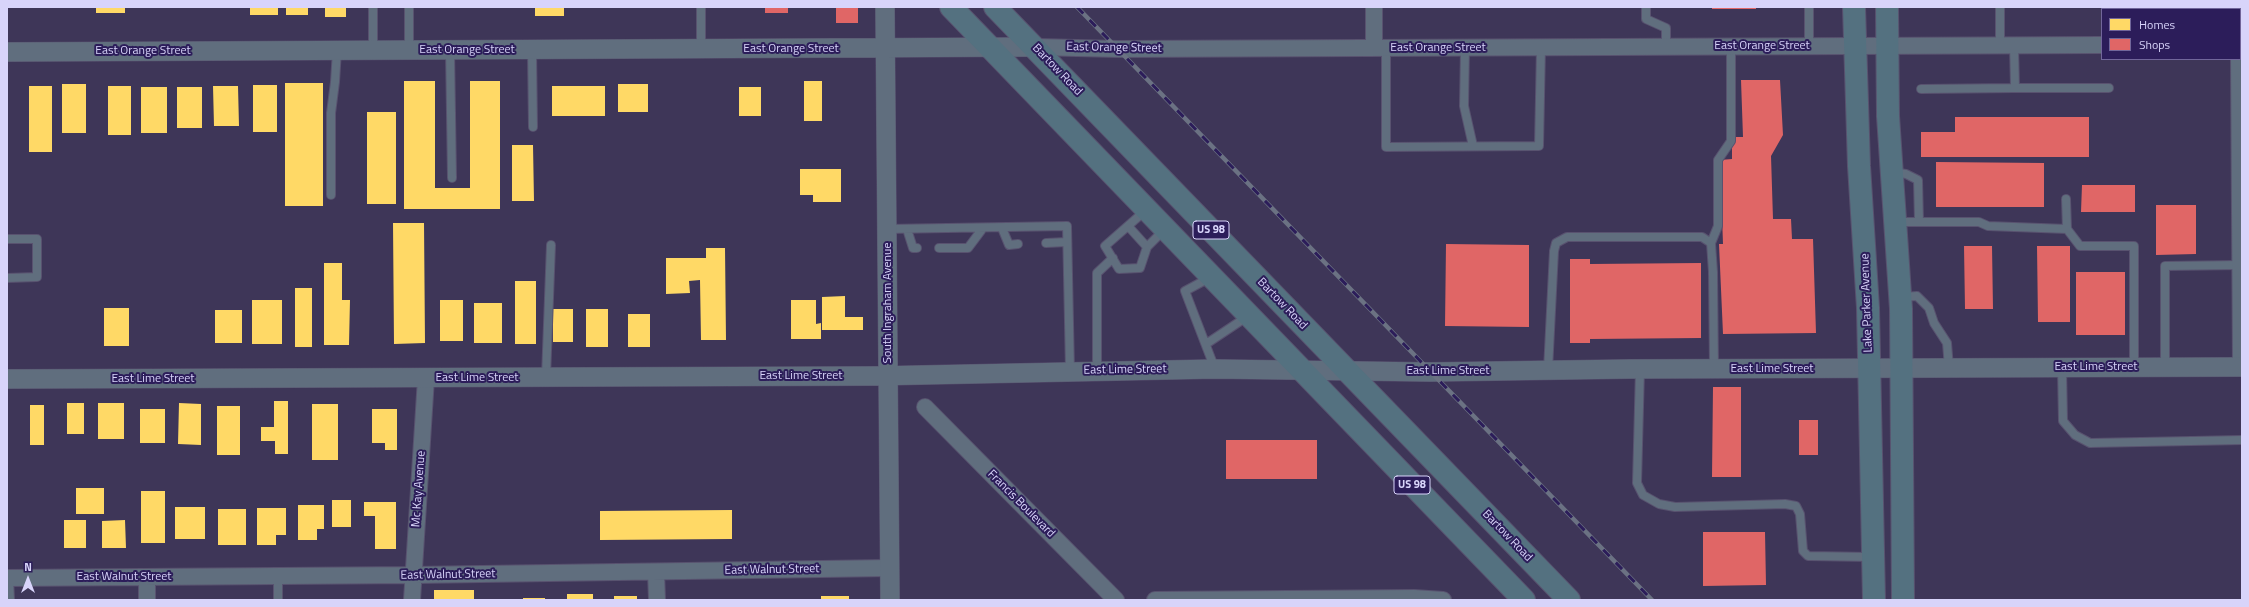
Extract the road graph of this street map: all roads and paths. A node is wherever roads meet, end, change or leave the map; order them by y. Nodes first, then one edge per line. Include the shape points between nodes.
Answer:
1 (374, 7) edge
2 (409, 7) edge
3 (701, 7) edge
4 (885, 7) edge
5 (951, 7) edge
6 (995, 7) edge
7 (1374, 7) edge
8 (1646, 7) edge
9 (1809, 7) edge
10 (1854, 7) edge
11 (1887, 7) edge
12 (2000, 7) edge
13 (1809, 45) junction
14 (1854, 45) junction
15 (1887, 45) junction
16 (2007, 45) junction
17 (2101, 45) edge
18 (1666, 46) junction
19 (1731, 46) junction
20 (1541, 47) junction
21 (992, 48) junction
22 (1036, 48) junction
23 (1380, 48) junction
24 (1465, 48) junction
25 (701, 49) junction
26 (886, 49) junction
27 (337, 50) junction
28 (373, 50) junction
29 (410, 50) junction
30 (450, 50) junction
31 (532, 50) junction
32 (7, 52) edge
33 (2239, 60) edge
34 (2015, 88) junction
35 (2109, 88) dead end
36 (1921, 89) dead end
37 (2240, 108) edge
38 (533, 127) dead end
39 (1472, 146) junction
40 (1892, 172) junction
41 (452, 178) dead end
42 (331, 195) dead end
43 (2066, 199) dead end
44 (1146, 209) junction
45 (1895, 222) junction
46 (1919, 222) junction
47 (1128, 226) junction
48 (983, 228) junction
49 (1002, 228) junction
50 (887, 229) junction
51 (907, 229) junction
52 (1165, 229) junction
53 (2067, 229) junction
54 (7, 238) edge
55 (1067, 242) junction
56 (1046, 243) dead end
57 (1711, 243) junction
58 (1018, 244) dead end
59 (551, 245) dead end
60 (1147, 247) junction
61 (917, 248) dead end
62 (939, 248) dead end
63 (1113, 258) junction
64 (2240, 265) junction
65 (1211, 276) junction
66 (7, 278) edge
67 (1900, 297) junction
68 (1248, 316) junction
69 (1206, 344) junction
70 (2134, 367) junction
71 (2165, 367) junction
72 (2241, 367) edge
73 (1215, 368) junction
74 (1640, 368) junction
75 (1714, 368) junction
76 (1902, 368) junction
77 (1949, 368) junction
78 (2062, 368) junction
79 (1870, 369) junction
80 (1097, 370) junction
81 (1300, 370) junction
82 (1548, 370) junction
83 (1070, 371) junction
84 (1346, 371) junction
85 (888, 375) junction
86 (546, 377) junction
87 (426, 378) junction
88 (7, 379) edge
89 (925, 407) dead end
90 (2242, 440) edge
91 (1873, 557) junction
92 (889, 568) junction
93 (656, 572) junction
94 (414, 575) junction
95 (278, 576) junction
96 (147, 577) junction
97 (8, 578) edge
98 (10, 600) edge
99 (147, 600) edge
100 (278, 600) edge
101 (412, 600) edge
102 (657, 600) edge
103 (890, 600) edge
104 (1116, 600) edge
105 (1155, 600) edge
106 (1442, 600) edge
107 (1524, 600) edge
108 (1569, 600) edge
109 (1874, 600) edge
110 (1903, 600) edge

1 - 28 lane
2 - 29 lane
3 - 25 lane
4 - 26 street, South Ingraham Avenue
5 - 21 main road, US 98
6 - 22 main road, Bartow Road / US 98
7 - 23 street
8 - 18 lane via 1646,19 1666,28
9 - 13 lane
10 - 14 main road, Lake Parker Avenue
11 - 15 main road
12 - 16 lane
13 - 14 street, East Orange Street
13 - 19 street, East Orange Street
14 - 15 street, East Orange Street
14 - 79 main road, Lake Parker Avenue
15 - 16 street, East Orange Street
15 - 40 main road
16 - 17 street, East Orange Street
16 - 34 lane
18 - 19 street, East Orange Street
18 - 20 street, East Orange Street
19 - 57 lane via 1731,141 1718,160 1718,226
20 - 24 street, East Orange Street
20 - 39 lane via 1539,146
21 - 22 street, East Orange Street
21 - 26 street, East Orange Street
21 - 44 main road, US 98
22 - 23 street, East Orange Street
22 - 84 main road, Bartow Road / US 98
23 - 24 street, East Orange Street
23 - 39 lane via 1386,147
24 - 39 lane via 1464,106
25 - 26 street, East Orange Street
25 - 31 street, East Orange Street
26 - 50 street, South Ingraham Avenue
27 - 28 street, East Orange Street
27 - 32 street, East Orange Street
27 - 42 lane via 331,112
28 - 29 street, East Orange Street
29 - 30 street, East Orange Street
30 - 31 street, East Orange Street
30 - 41 lane
31 - 38 lane
33 - 37 street
34 - 35 lane
34 - 36 lane
37 - 64 street
40 - 45 main road
40 - 46 lane via 1906,174 1918,180
43 - 53 lane
44 - 47 lane
44 - 52 main road, US 98
45 - 46 lane
45 - 67 main road
46 - 53 lane via 1979,222 1988,226
47 - 60 lane
47 - 63 lane via 1105,246
48 - 49 lane
48 - 51 lane
48 - 62 lane via 968,248
49 - 55 lane via 1067,226
49 - 58 lane via 1009,245
50 - 51 lane
50 - 85 street, South Ingraham Avenue
51 - 61 lane via 913,248
52 - 60 lane
52 - 65 main road, US 98
53 - 70 lane via 2080,246 2134,246
54 - 66 lane via 37,239 37,277
55 - 56 lane
55 - 83 lane
57 - 75 lane
57 - 82 lane via 1702,237 1567,237 1556,243
59 - 86 lane
60 - 63 lane via 1140,268 1119,269
63 - 80 lane via 1097,274
64 - 71 lane via 2165,266
64 - 72 street
65 - 68 main road, US 98
65 - 69 lane via 1185,291
67 - 76 main road
67 - 77 lane via 1917,296 1929,308 1934,323 1947,343
68 - 69 lane
68 - 81 main road, US 98
69 - 73 lane
70 - 71 street, East Lime Street
70 - 78 street, East Lime Street
71 - 72 street, East Lime Street
73 - 80 street, East Lime Street
73 - 81 street, East Lime Street
74 - 75 street, East Lime Street
74 - 82 street, East Lime Street
74 - 91 lane via 1637,483 1643,495 1659,504 1675,507 1785,504 1796,506 1800,514 1803,550 1808,556
75 - 79 street, East Lime Street
76 - 77 street, East Lime Street
76 - 79 street, East Lime Street
76 - 110 main road
77 - 78 street, East Lime Street
78 - 90 lane via 2063,422 2075,435 2090,442
79 - 91 main road, Lake Parker Avenue
80 - 83 street, East Lime Street
81 - 84 street, East Lime Street
81 - 107 main road, US 98
82 - 84 street, East Lime Street
83 - 85 street, East Lime Street
84 - 108 main road, Bartow Road / US 98
85 - 86 street, East Lime Street
85 - 92 street, South Ingraham Avenue
86 - 87 street, East Lime Street
87 - 88 street, East Lime Street
87 - 94 street, Mc Kay Avenue
89 - 104 street, Francis Boulevard
91 - 109 main road, Lake Parker Avenue
92 - 93 street, East Walnut Street
92 - 103 street, South Ingraham Avenue
93 - 94 street, East Walnut Street
93 - 102 street
94 - 95 street, East Walnut Street
94 - 101 street, Mc Kay Avenue
95 - 96 street, East Walnut Street
95 - 100 lane
96 - 97 street, East Walnut Street
96 - 99 street
97 - 98 lane
105 - 106 street

